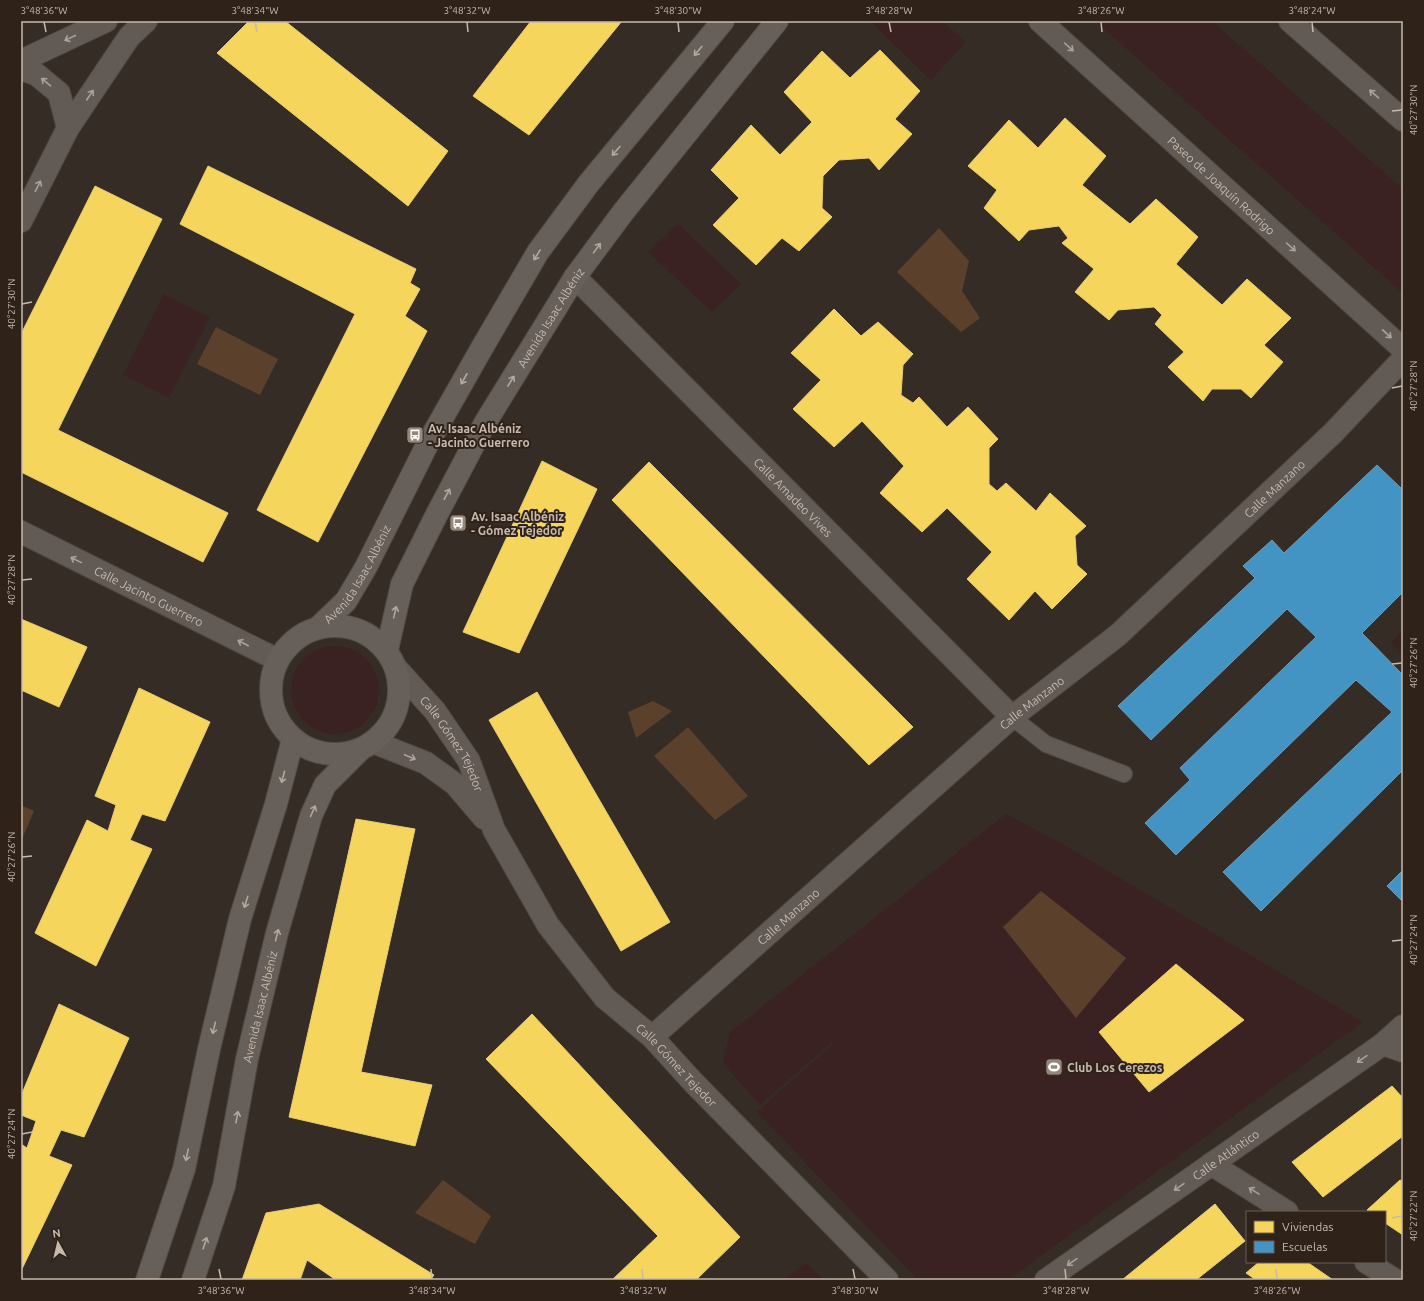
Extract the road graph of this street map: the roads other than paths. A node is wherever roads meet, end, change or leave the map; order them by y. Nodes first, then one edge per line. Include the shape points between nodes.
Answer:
1 (106, 21) edge
2 (146, 21) edge
3 (723, 21) edge
4 (777, 21) edge
5 (1040, 21) edge
6 (1290, 21) edge
7 (21, 61) edge
8 (21, 69) edge
9 (1403, 120) edge
10 (68, 128) junction
11 (21, 221) edge
12 (575, 277) junction
13 (1403, 349) edge
14 (1403, 359) edge
15 (21, 532) edge
16 (319, 627) junction
17 (391, 659) junction
18 (278, 660) junction
19 (1012, 717) junction
20 (293, 739) junction
21 (367, 746) junction
22 (1124, 774) dead end
23 (494, 830) junction
24 (1403, 1026) edge
25 (652, 1037) junction
26 (1393, 1047) edge
27 (1211, 1164) junction
28 (1285, 1211) edge
29 (1368, 1263) edge
30 (147, 1280) edge
31 (194, 1280) edge
32 (887, 1280) edge
33 (1048, 1280) edge
34 (1395, 1280) edge

1 -> 7 street
10 -> 2 street via 129,37
3 -> 16 street, Avenida Isaac Albéniz via 589,183 538,252 428,444 366,567 346,601
12 -> 4 street, Avenida Isaac Albéniz via 624,211
5 -> 13 street, Paseo de Joaquín Rodrigo
9 -> 6 street
10 -> 8 street via 59,94 36,74
11 -> 10 street
17 -> 12 street, Avenida Isaac Albéniz via 402,584 485,423
12 - 19 street, Calle Amadeo Vives
14 - 19 street, Calle Manzano via 1333,433 1118,635
18 -> 15 street, Calle Jacinto Guerrero
16 - 17 street via 338,625 356,629 373,637
16 - 18 street via 302,634 288,645
17 - 21 street via 400,688 397,709 388,727
17 - 23 street, Calle Gómez Tejedor via 435,711 469,761
18 - 20 street via 271,681 271,702 279,723
19 - 22 lane via 1046,744
19 - 25 street, Calle Manzano
20 - 21 street via 308,749 325,754 343,754
20 -> 30 street via 276,804 240,919 184,1169
21 -> 23 street, Calle Gómez Tejedor via 426,763 456,784
31 -> 21 street, Avenida Isaac Albéniz via 224,1186 247,1059 278,933 311,816 325,785
23 - 25 street, Calle Gómez Tejedor via 548,925 605,998
24 - 26 street, Calle Atlántico
25 - 32 street, Calle Gómez Tejedor via 698,1088
26 -> 27 street, Calle Atlántico
28 -> 27 street
27 -> 33 street, Calle Atlántico
29 - 34 street

